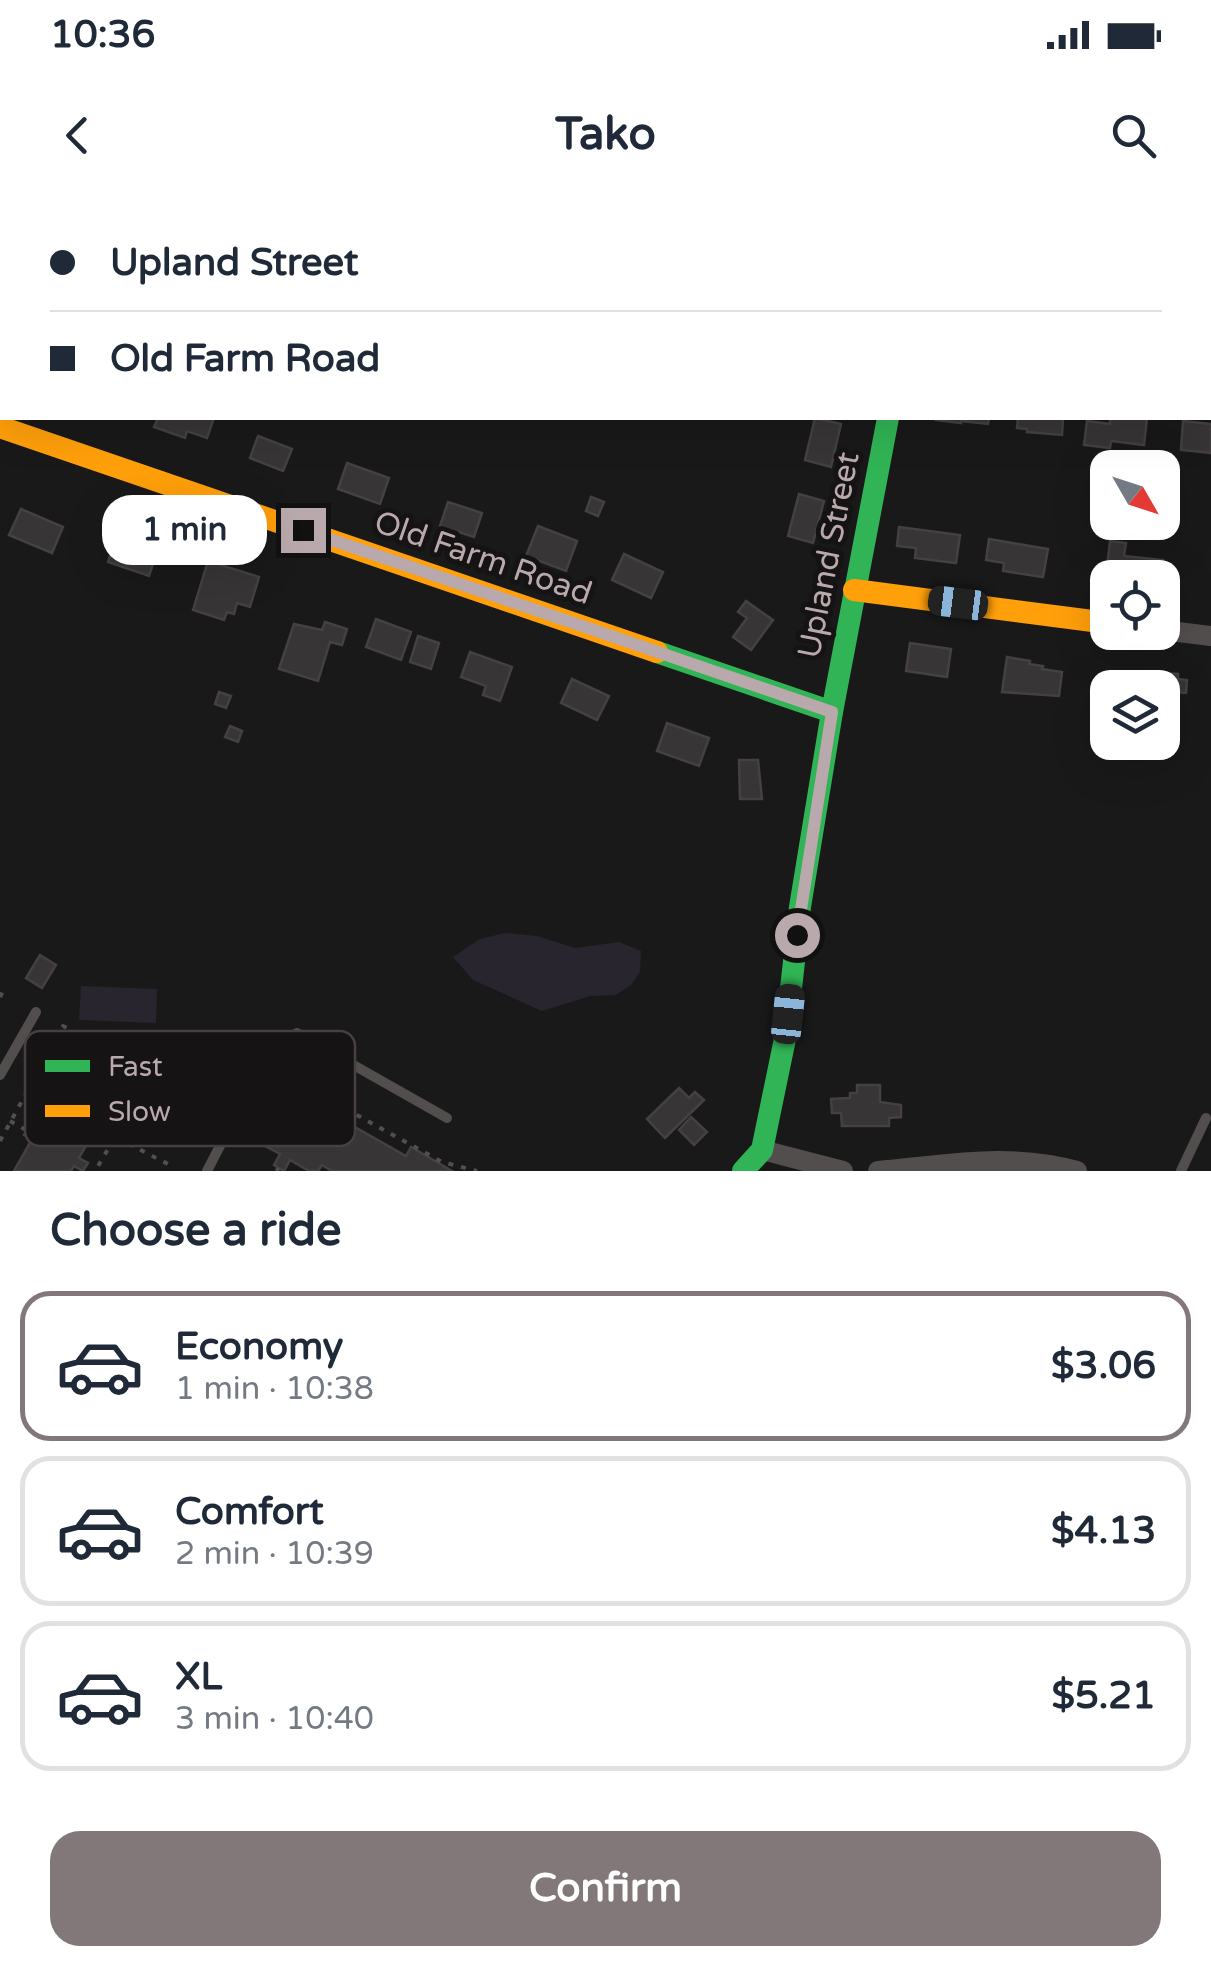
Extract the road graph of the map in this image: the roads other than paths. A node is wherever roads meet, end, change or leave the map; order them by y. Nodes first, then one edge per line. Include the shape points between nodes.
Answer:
1 (888, 420) edge
2 (0, 427) edge
3 (854, 590) junction
4 (1090, 620) edge
5 (1180, 632) edge
6 (1211, 636) edge
7 (832, 712) junction
8 (36, 1012) dead end
9 (25, 1031) edge
10 (25, 1031) edge
11 (355, 1066) edge
12 (0, 1075) edge
13 (447, 1118) dead end
14 (1206, 1118) dead end
15 (221, 1146) edge
16 (762, 1150) junction
17 (208, 1171) edge
18 (743, 1171) edge
19 (842, 1171) edge
20 (878, 1171) edge
21 (1077, 1171) edge
22 (1182, 1171) edge

1 - 3 street, Upland Street
2 - 7 street, Old Farm Road
3 - 4 street
3 - 7 street, Upland Street
5 - 6 street
7 - 16 street, Upland Street via 786,1034
8 - 10 lane
9 - 12 lane
11 - 13 lane
14 - 22 lane
15 - 17 lane
16 - 18 street
16 - 19 street
20 - 21 street via 959,1160

